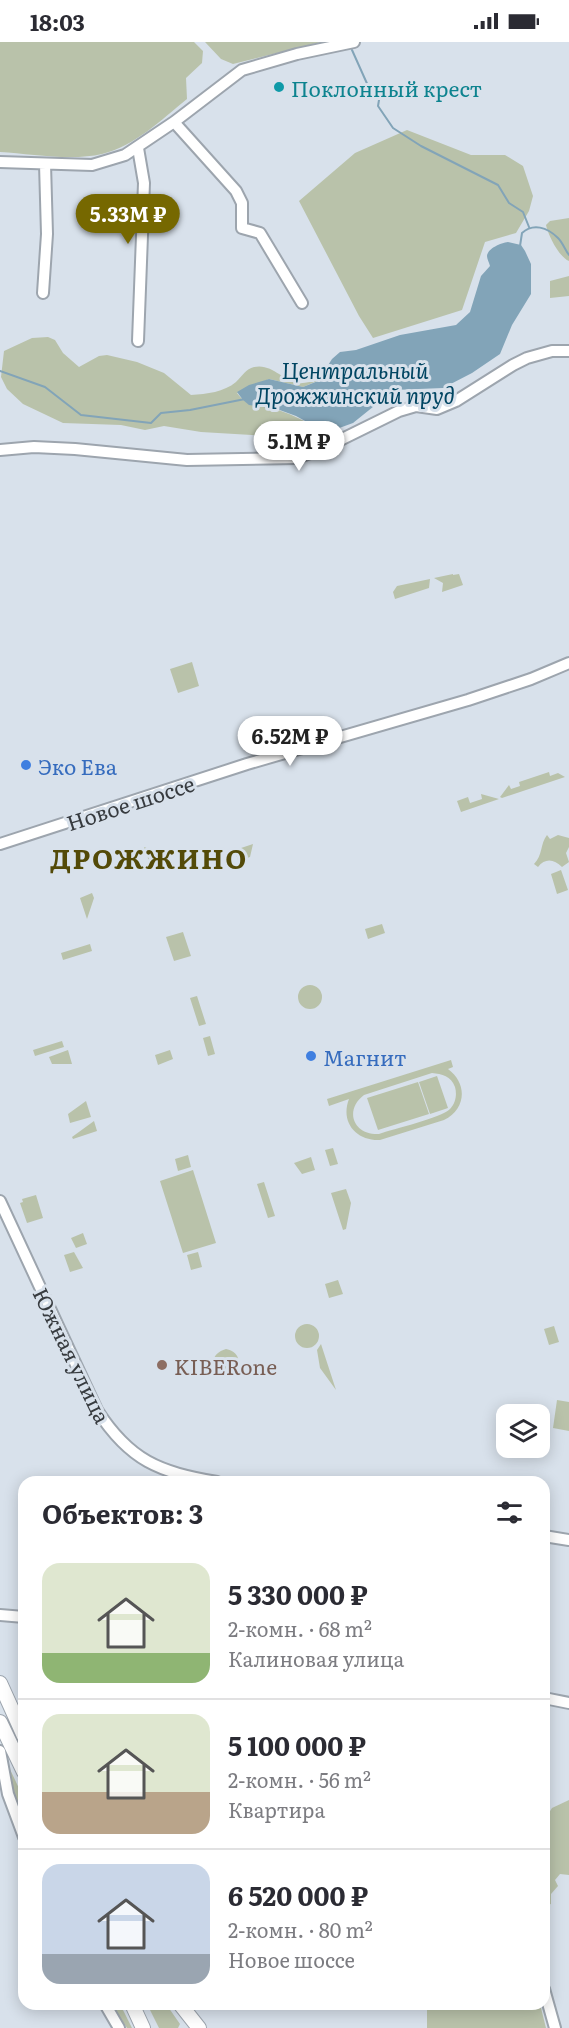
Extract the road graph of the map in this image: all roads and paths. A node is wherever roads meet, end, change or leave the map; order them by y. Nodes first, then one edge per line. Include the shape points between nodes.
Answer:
1 (354, 42) edge
2 (174, 122) junction
3 (138, 148) junction
4 (0, 162) edge
5 (45, 164) junction
6 (43, 293) dead end
7 (302, 303) dead end
8 (138, 341) dead end
9 (569, 351) edge
10 (0, 450) edge
11 (569, 663) edge
12 (0, 844) edge
13 (0, 1201) edge
14 (190, 1476) edge
15 (550, 1537) edge
16 (569, 1540) edge
17 (1, 1616) edge
18 (18, 1617) edge
19 (0, 1683) edge
20 (550, 1699) edge
21 (569, 1703) edge
22 (0, 1722) edge
23 (18, 1723) edge
24 (0, 1751) edge
25 (18, 1760) edge
26 (18, 1820) edge
27 (108, 2010) edge
28 (135, 2010) edge
29 (180, 2010) edge
30 (183, 2010) edge
31 (550, 2010) edge
32 (143, 2025) edge
33 (119, 2028) edge
34 (186, 2028) edge
35 (199, 2028) edge
36 (555, 2028) edge

1 - 2 street via 246,69
2 - 3 street
2 - 7 street via 236,191 242,203 242,228 260,233
3 - 5 street via 92,165
3 - 8 street via 144,183
4 - 5 street
5 - 6 street via 47,234
9 - 10 street via 527,358 456,401 437,409 416,406 399,411 297,458 187,460 44,447
11 - 12 street, Новое шоссе via 489,693
13 - 14 street, Южная улица via 97,1410 110,1430 141,1459
15 - 16 street
17 - 18 street
19 - 23 main road
20 - 21 street
22 - 25 main road
24 - 26 street via 6,1787
27 - 33 street
28 - 32 main road
29 - 34 main road
30 - 35 main road
31 - 36 street

